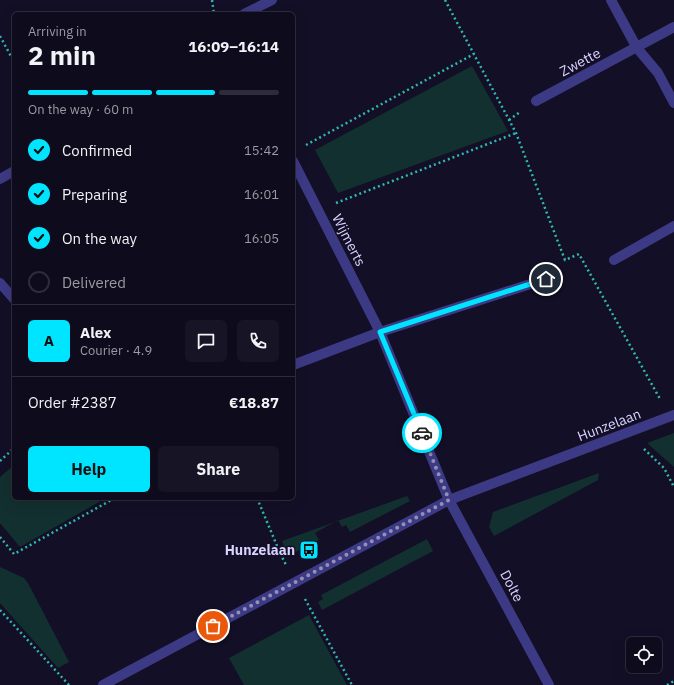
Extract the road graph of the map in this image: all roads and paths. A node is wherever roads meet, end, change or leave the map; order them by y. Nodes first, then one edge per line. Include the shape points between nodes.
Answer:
1 (212, 0) edge
2 (272, 0) edge
3 (445, 0) edge
4 (611, 0) edge
5 (214, 12) edge
6 (248, 12) edge
7 (674, 27) edge
8 (0, 36) edge
9 (637, 48) junction
10 (474, 54) junction
11 (12, 58) edge
12 (536, 101) dead end
13 (674, 103) edge
14 (516, 133) junction
15 (300, 149) dead end
16 (295, 165) edge
17 (12, 172) edge
18 (0, 179) edge
19 (318, 210) junction
20 (674, 226) edge
21 (614, 260) dead end
22 (546, 279) dead end
23 (0, 283) edge
24 (12, 297) edge
25 (380, 332) junction
26 (295, 364) edge
27 (672, 416) edge
28 (627, 433) junction
29 (12, 450) edge
30 (0, 461) edge
31 (674, 487) edge
32 (108, 500) edge
33 (449, 500) junction
34 (0, 537) edge
35 (0, 610) edge
36 (674, 681) edge
37 (69, 685) edge
38 (103, 685) edge
39 (550, 685) edge
40 (667, 685) edge

1 - 5 path
2 - 6 street
3 - 10 path
4 - 9 street
7 - 9 street, Zwette
8 - 11 path
9 - 12 street, Zwette
9 - 13 street via 658,73
10 - 14 path
10 - 15 path
14 - 19 path
14 - 27 path via 565,260 580,254
16 - 19 street, Wijmerts
17 - 18 street
19 - 25 street, Wijmerts
20 - 21 street
22 - 25 street
23 - 24 street
25 - 26 street
25 - 33 street, Wijmerts
27 - 28 street, Hunzelaan
28 - 31 path via 664,468
28 - 33 street, Hunzelaan
29 - 30 path
32 - 34 path via 14,554
33 - 38 street, Hunzelaan
33 - 39 street, Dolte
35 - 37 path
36 - 40 path

